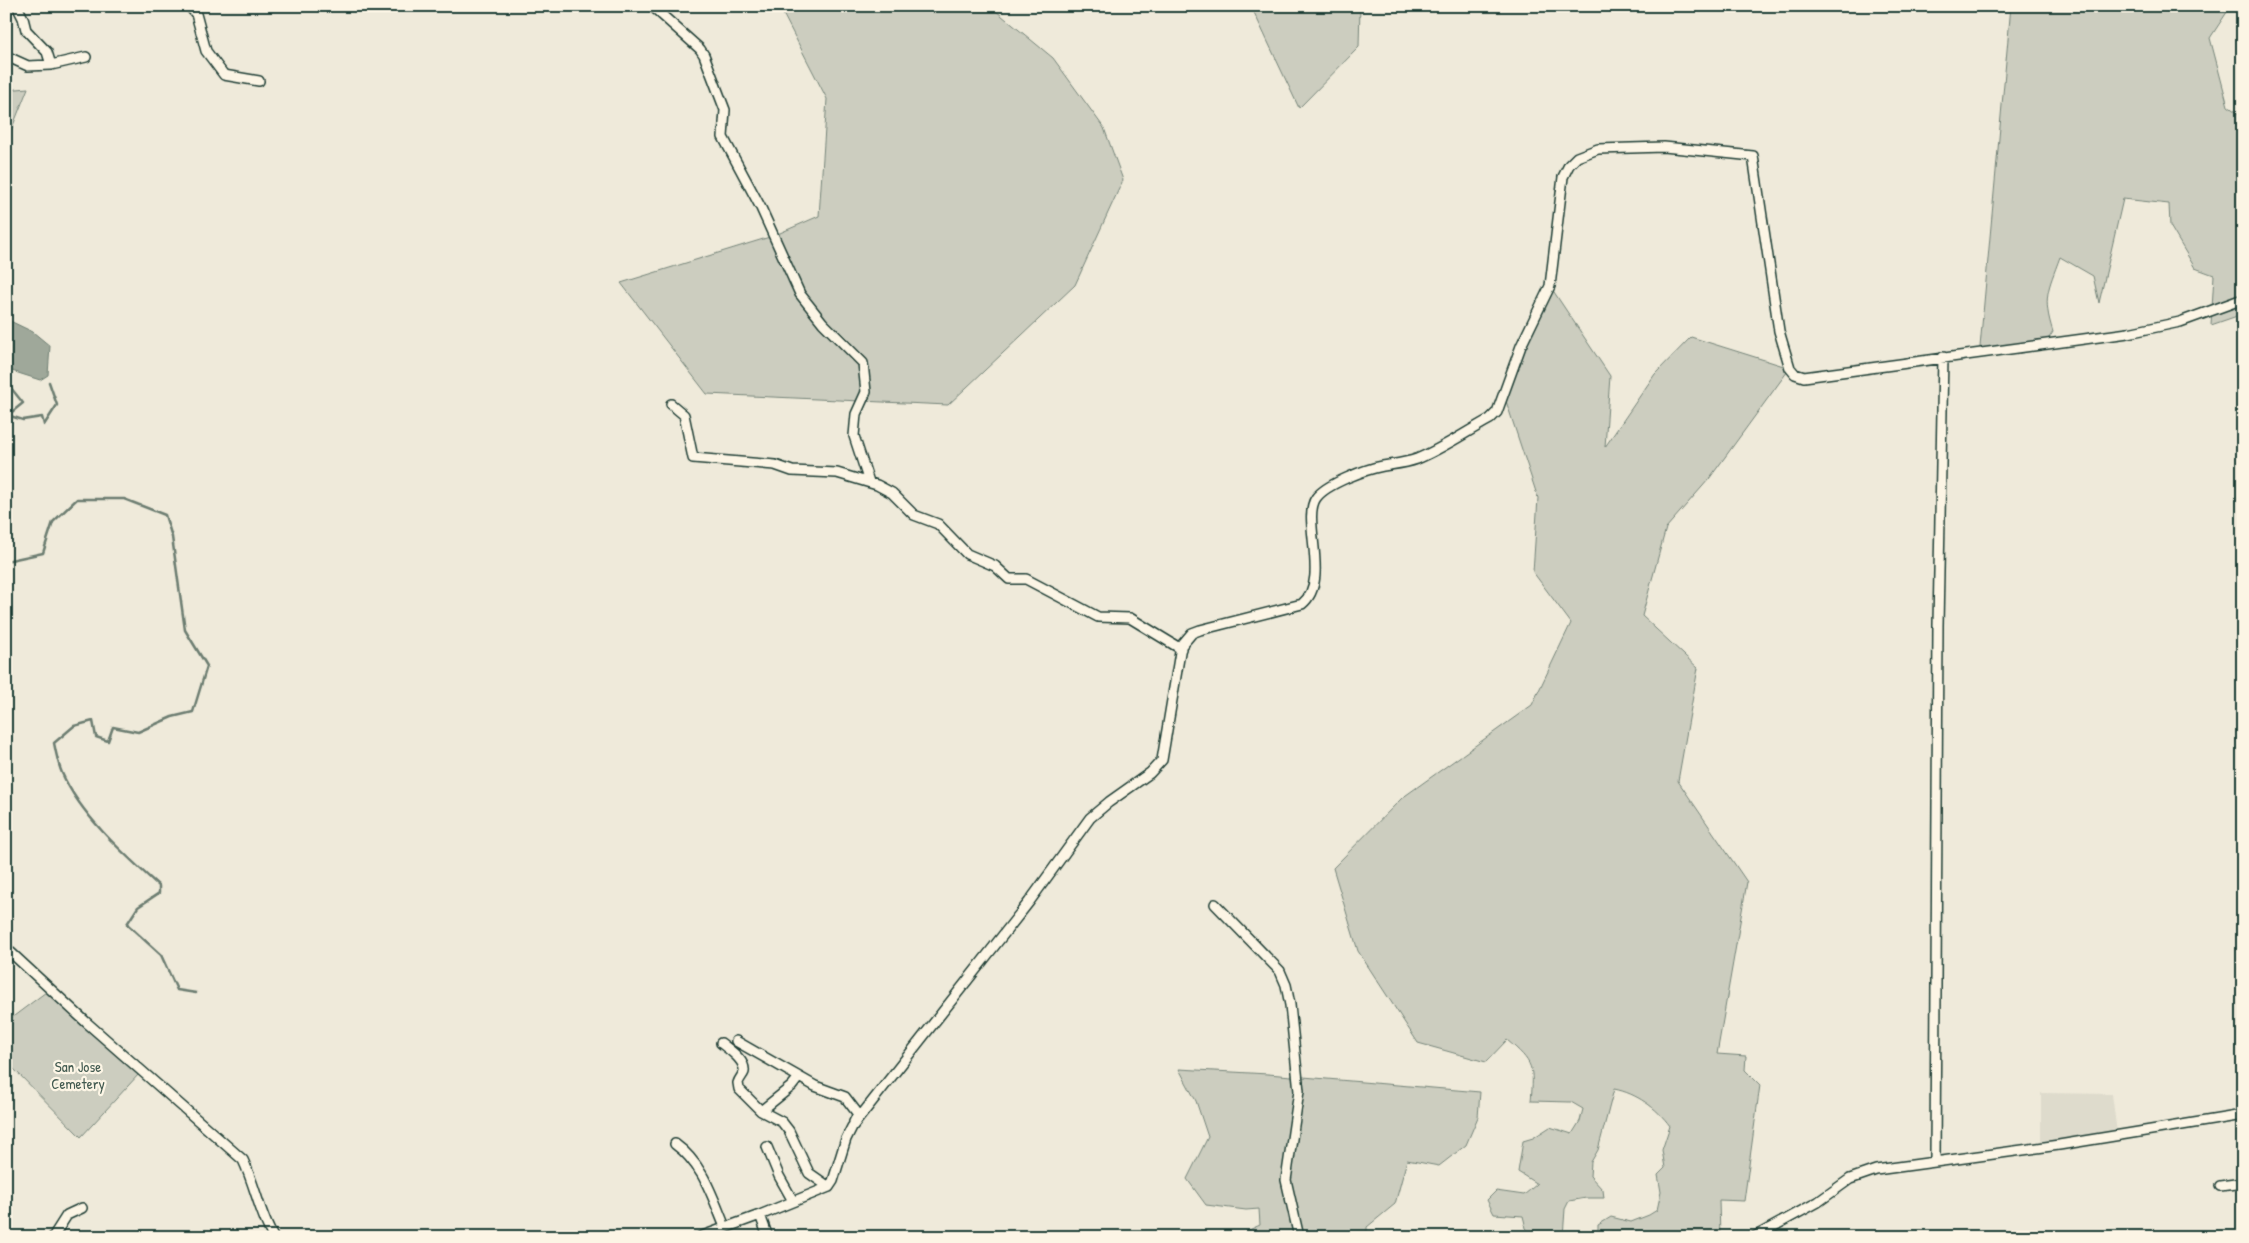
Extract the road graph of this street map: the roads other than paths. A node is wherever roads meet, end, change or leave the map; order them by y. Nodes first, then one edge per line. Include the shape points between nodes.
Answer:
1 (17, 6) edge
2 (652, 6) edge
3 (193, 7) edge
4 (6, 56) edge
5 (86, 57) dead end
6 (51, 65) junction
7 (259, 81) dead end
8 (2243, 298) edge
9 (1943, 357) junction
10 (671, 404) dead end
11 (868, 482) junction
12 (1181, 649) junction
13 (1215, 904) dead end
14 (6, 948) edge
15 (736, 1041) dead end
16 (721, 1043) dead end
17 (799, 1076) junction
18 (761, 1111) junction
19 (2243, 1115) edge
20 (852, 1127) junction
21 (675, 1144) dead end
22 (767, 1147) dead end
23 (1934, 1162) junction
24 (2243, 1183) edge
25 (2220, 1186) dead end
26 (829, 1187) junction
27 (793, 1202) junction
28 (82, 1208) dead end
29 (760, 1215) junction
30 (725, 1227) junction
31 (53, 1237) edge
32 (274, 1237) edge
33 (700, 1237) edge
34 (768, 1237) edge
35 (1299, 1237) edge
36 (1754, 1237) edge

1 - 6 street via 26,30 47,52
2 - 11 street via 704,54 725,110 723,137 800,294 823,323 863,363 866,392 856,414 854,436
3 - 7 street via 206,51 224,75
4 - 6 street via 28,66
5 - 6 street
8 - 9 street via 2180,322 2144,330
9 - 12 street via 1810,378 1795,374 1788,363 1779,332 1753,156 1664,147 1615,148 1583,153 1568,165 1563,177 1550,286 1522,346 1498,412 1425,455 1376,468 1324,490 1312,506 1316,560 1307,600 1296,606 1200,630 1188,636
9 - 23 street
10 - 11 street via 684,415 693,458 775,465 792,471 838,473
11 - 12 street via 892,493 914,515 938,524 967,554 995,566 1006,577 1026,579 1098,617 1130,618
12 - 20 street via 1162,760 1150,773 1090,818 1029,902
13 - 35 street via 1280,971 1286,985 1299,1091 1287,1186
14 - 32 street via 243,1160 262,1216
15 - 17 street
16 - 18 street via 743,1066 739,1089
17 - 18 street via 792,1086
17 - 20 street via 845,1098 858,1114
18 - 26 street via 782,1122 809,1173
19 - 23 street
20 - 26 street
21 - 30 street via 700,1170
22 - 27 street
23 - 36 street via 1860,1174 1818,1202
24 - 25 street
26 - 27 street
27 - 29 street
28 - 31 street via 67,1215
29 - 30 street
29 - 34 street
30 - 33 street

